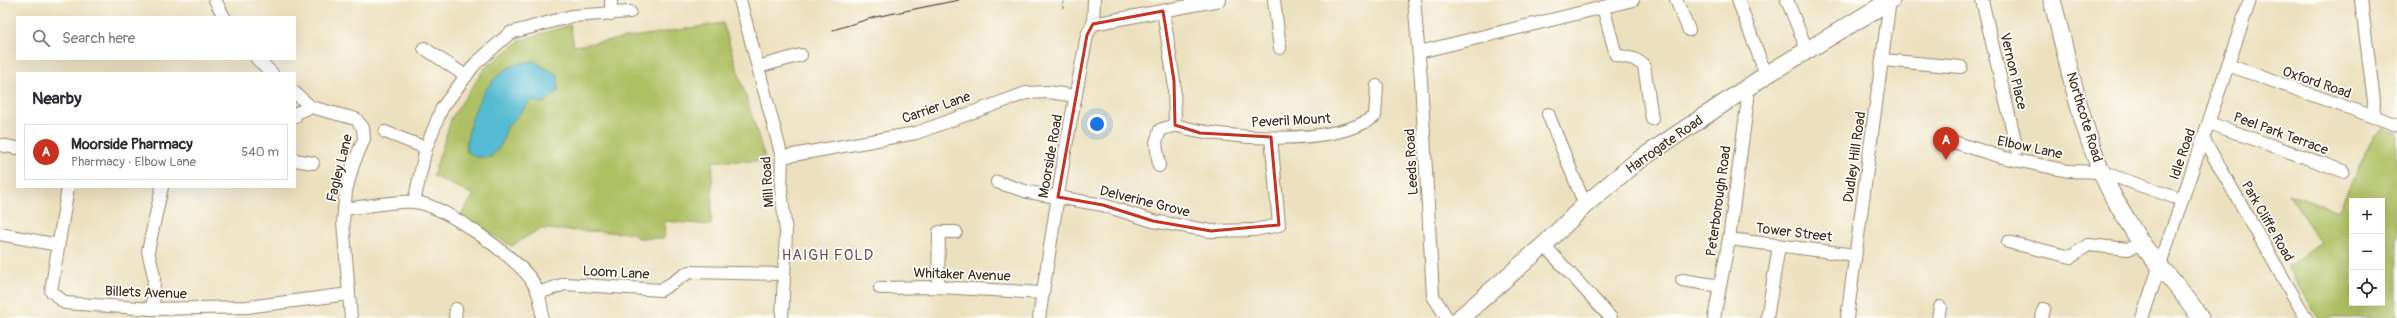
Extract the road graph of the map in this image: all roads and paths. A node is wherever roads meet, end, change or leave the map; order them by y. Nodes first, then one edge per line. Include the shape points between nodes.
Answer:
1 (215, 0) edge
2 (611, 0) edge
3 (740, 0) edge
4 (1094, 0) edge
5 (1220, 0) edge
6 (1274, 0) edge
7 (1414, 0) edge
8 (1633, 0) edge
9 (1676, 0) edge
10 (1738, 0) edge
11 (1787, 0) edge
12 (1891, 0) edge
13 (1982, 0) edge
14 (2052, 0) edge
15 (2250, 0) edge
16 (2361, 0) edge
17 (1184, 3) edge
18 (1603, 7) junction
19 (1163, 11) junction
20 (630, 12) dead end
21 (611, 14) junction
22 (223, 16) edge
23 (1093, 24) junction
24 (1690, 30) dead end
25 (424, 48) dead end
26 (1280, 48) dead end
27 (1807, 50) junction
28 (1419, 52) junction
29 (801, 55) dead end
30 (257, 60) edge
31 (1883, 60) junction
32 (2228, 65) junction
33 (758, 67) junction
34 (1961, 67) dead end
35 (271, 72) edge
36 (1766, 75) junction
37 (466, 76) junction
38 (1377, 86) dead end
39 (1743, 90) junction
40 (296, 94) edge
41 (1076, 96) junction
42 (311, 107) junction
43 (296, 113) edge
44 (1548, 114) dead end
45 (2373, 116) junction
46 (1652, 119) dead end
47 (2209, 123) junction
48 (1176, 125) junction
49 (2397, 125) edge
50 (385, 132) dead end
51 (1271, 137) junction
52 (2203, 138) junction
53 (1954, 142) dead end
54 (0, 145) edge
55 (16, 148) edge
56 (426, 148) junction
57 (2017, 149) dead end
58 (782, 157) junction
59 (296, 160) edge
60 (313, 163) dead end
61 (1159, 166) dead end
62 (2343, 171) dead end
63 (2102, 172) junction
64 (997, 182) dead end
65 (68, 188) edge
66 (162, 188) edge
67 (1058, 197) junction
68 (2182, 200) junction
69 (414, 202) junction
70 (1585, 205) junction
71 (344, 209) junction
72 (956, 232) dead end
73 (0, 234) edge
74 (1729, 239) junction
75 (2008, 242) dead end
76 (2142, 243) junction
77 (58, 245) junction
78 (1544, 245) junction
79 (1779, 246) junction
80 (1855, 255) junction
81 (2160, 266) junction
82 (784, 274) junction
83 (1682, 280) dead end
84 (1720, 286) junction
85 (938, 287) junction
86 (880, 288) dead end
87 (538, 293) junction
88 (1043, 293) junction
89 (349, 294) junction
90 (153, 309) junction
91 (248, 313) edge
92 (1466, 316) edge
93 (351, 318) edge
94 (542, 318) edge
95 (782, 318) edge
96 (1038, 318) edge
97 (1447, 318) edge
98 (1611, 318) edge
99 (1714, 318) edge
100 (1767, 318) edge
101 (1847, 318) edge
102 (2142, 318) edge
103 (2200, 318) edge
104 (2306, 318) edge

1 - 22 street
2 - 21 street
3 - 33 street, Mill Road
4 - 23 street, Moorside Road
5 - 17 street
6 - 26 street
7 - 28 street, Leeds Road
8 - 18 street
9 - 24 street
10 - 36 street
11 - 27 street
12 - 27 highway, Harrogate Road
12 - 31 street, Dudley Hill Road
13 - 57 street, Vernon Place
14 - 63 highway, Northcote Road via 2091,146
15 - 32 street, Idle Road
16 - 45 street via 2374,101
17 - 19 street
18 - 28 street
18 - 46 street via 1616,55 1634,59 1644,65
19 - 23 street
19 - 48 street via 1174,81
20 - 21 street
21 - 37 street via 572,16 510,33 474,64
23 - 41 street, Moorside Road via 1087,35
25 - 37 street
27 - 36 highway, Harrogate Road
28 - 97 street, Leeds Road via 1433,296
29 - 33 street
30 - 35 street
31 - 34 street
31 - 80 street, Dudley Hill Road
32 - 45 street, Oxford Road
32 - 47 street, Idle Road
33 - 58 street, Mill Road
36 - 39 highway, Harrogate Road
37 - 56 street via 442,108
38 - 51 street, Peveril Mount via 1377,111 1370,120 1333,134
39 - 70 highway, Harrogate Road via 1636,162
39 - 74 street, Peterborough Road via 1748,99
40 - 42 street, Fagley Lane
41 - 58 street, Carrier Lane via 1048,92 1026,93 916,133
41 - 67 street, Moorside Road
42 - 43 street
42 - 71 street, Fagley Lane via 356,119 363,128 364,139 353,165
44 - 70 street
45 - 49 street, Oxford Road
47 - 52 street, Idle Road
47 - 62 street, Peel Park Terrace
48 - 51 street, Peveril Mount via 1200,133
48 - 61 street via 1160,130 1156,142
50 - 56 street
51 - 67 street, Delverine Grove via 1280,225 1254,230 1211,231 1153,221 1103,205
52 - 68 street, Idle Road
52 - 104 street, Park Cliffe Road
53 - 63 street, Elbow Lane via 2008,159 2068,171
54 - 55 street
56 - 69 street
58 - 82 street, Mill Road via 781,190 786,232
59 - 60 street
63 - 68 street, Elbow Lane
63 - 76 highway, Northcote Road
64 - 67 street via 1028,192
65 - 77 street, Billets Avenue
66 - 90 street via 148,251 154,276
67 - 88 street, Moorside Road
68 - 81 street, Idle Road
69 - 71 street
69 - 87 street via 435,209 477,232 513,259 531,279
70 - 78 highway, Harrogate Road
71 - 89 street, Fagley Lane
72 - 85 street via 939,232
73 - 77 street
74 - 79 street, Tower Street
74 - 84 street, Peterborough Road
75 - 76 street via 2071,258 2088,245 2128,249
76 - 81 highway, Northcote Road
77 - 90 street, Billets Avenue via 51,291 65,303
78 - 92 highway, Harrogate Road
78 - 98 street
79 - 80 street, Tower Street
79 - 100 street
80 - 101 street, Dudley Hill Road
81 - 102 street, Idle Road
81 - 103 highway, Northcote Road via 2191,303
82 - 87 street, Loom Lane via 689,272 661,290 565,284
82 - 95 street, Mill Road
83 - 84 street
84 - 99 street, Peterborough Road
85 - 86 street, Whitaker Avenue
85 - 88 street, Whitaker Avenue
87 - 94 street
88 - 96 street, Moorside Road
89 - 91 street, Billets Avenue
89 - 93 street, Fagley Lane
90 - 91 street, Billets Avenue

